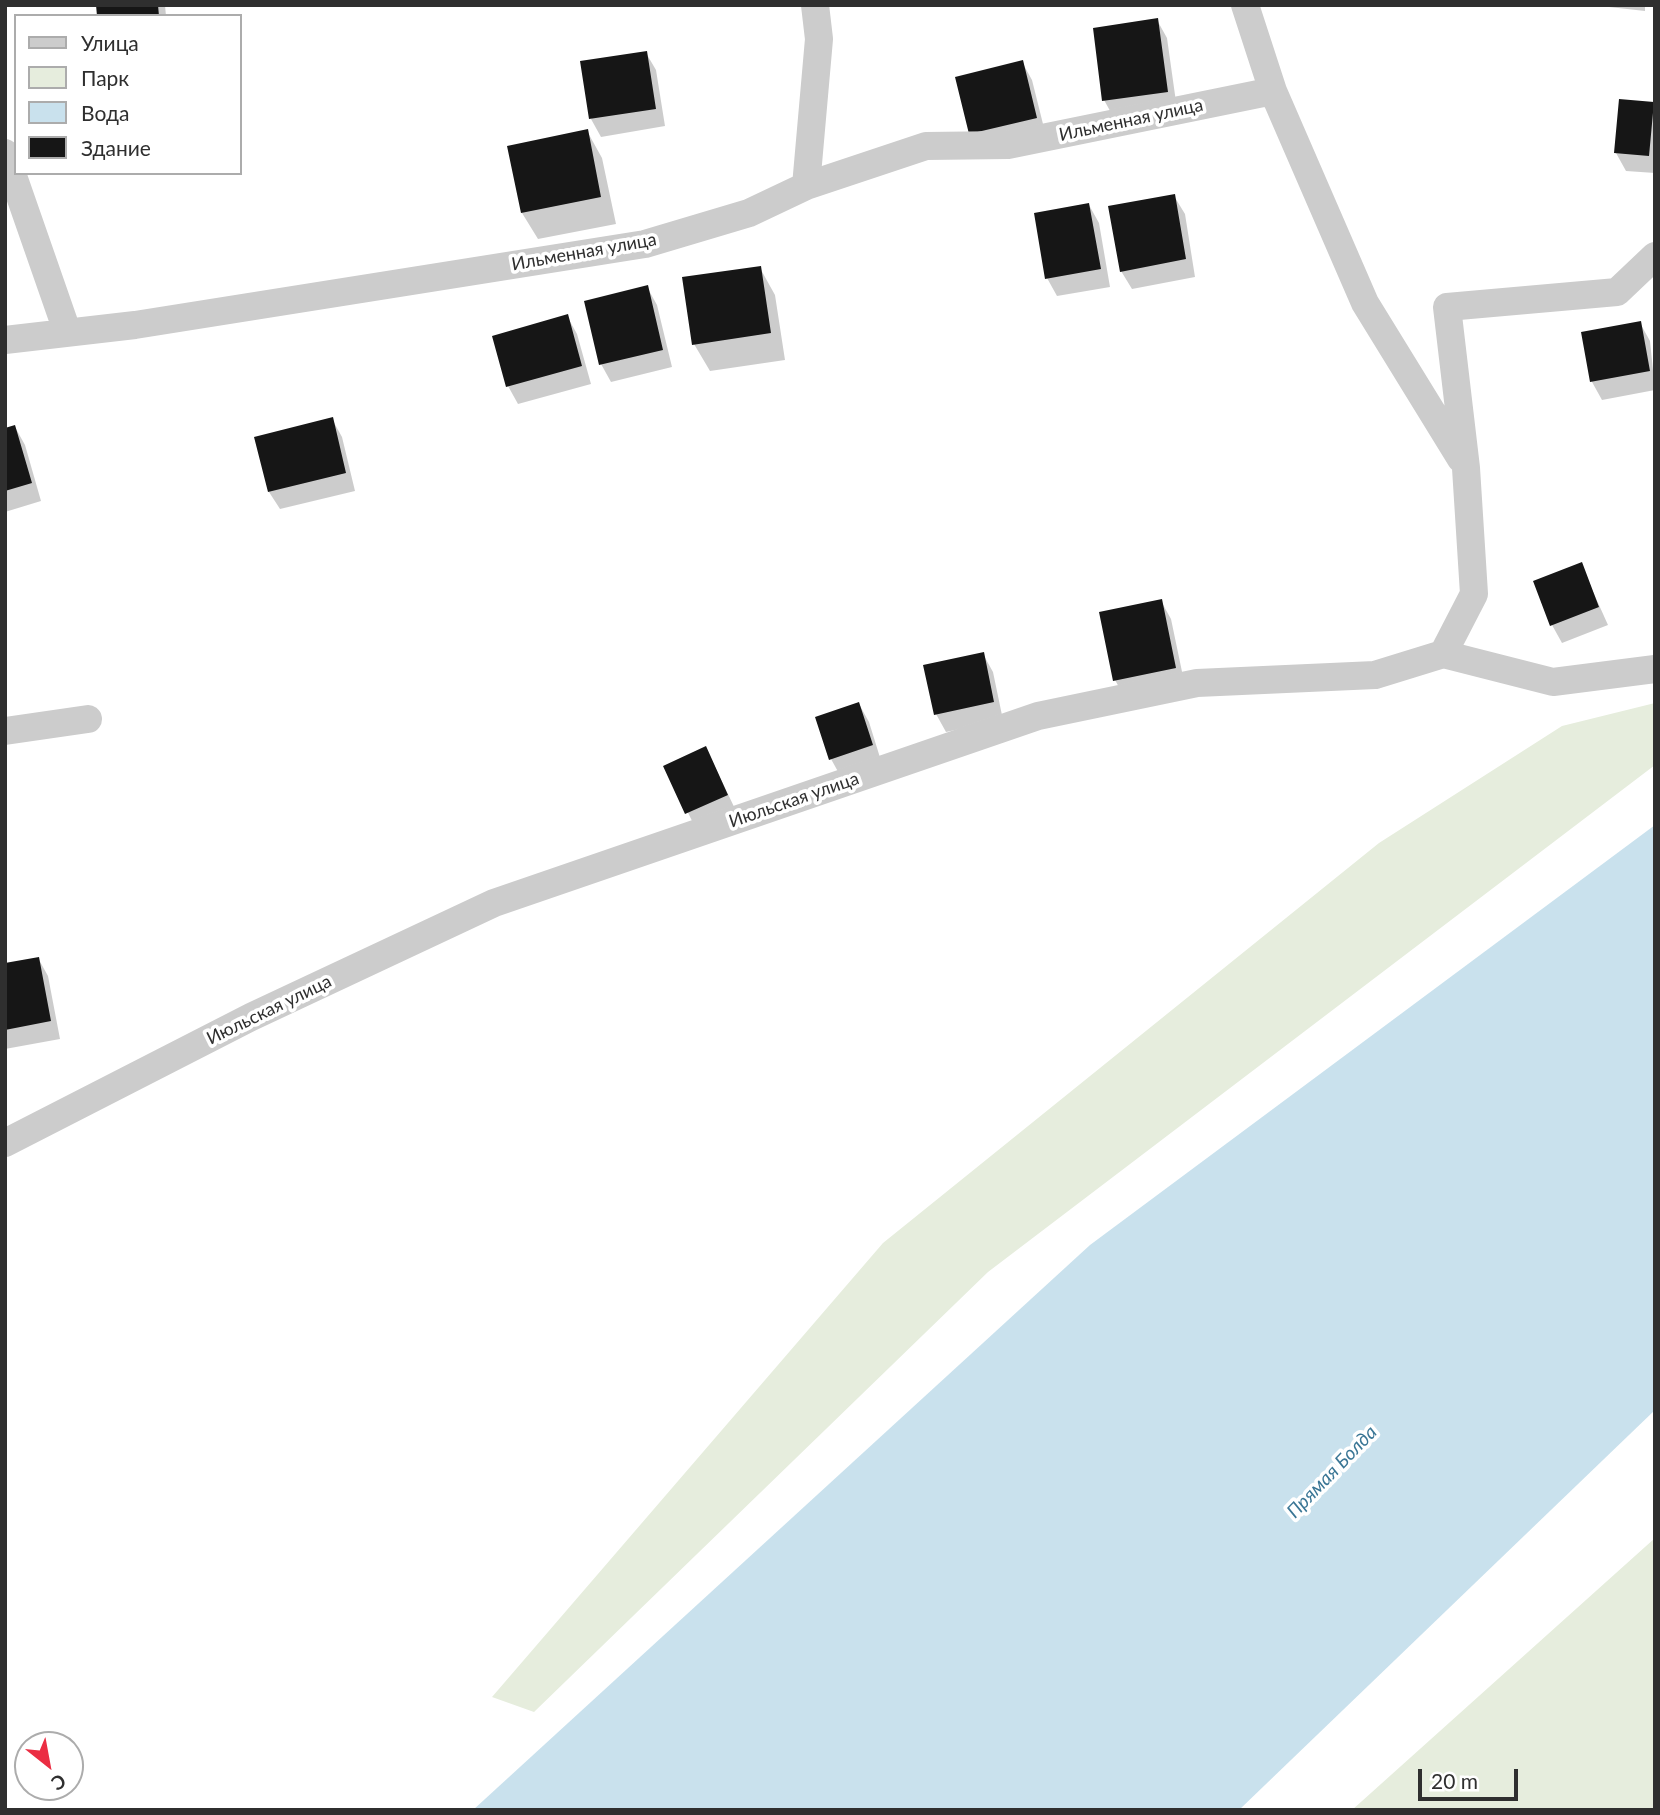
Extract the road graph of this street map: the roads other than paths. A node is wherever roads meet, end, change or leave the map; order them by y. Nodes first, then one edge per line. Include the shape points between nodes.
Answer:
1 (815, 5) edge
2 (1245, 5) edge
3 (1273, 90) junction
4 (5, 153) edge
5 (806, 186) junction
6 (1655, 256) edge
7 (67, 331) junction
8 (5, 340) edge
9 (1466, 468) junction
10 (1443, 654) junction
11 (1655, 669) edge
12 (88, 719) dead end
13 (5, 731) edge
14 (5, 1143) edge

1 - 5 street via 819,39
2 - 3 street
3 - 5 street, Ильменная улица via 1008,145 926,146
3 - 9 street via 1365,303
4 - 7 street
5 - 7 street, Ильменная улица via 749,213 645,244 135,325
6 - 9 street via 1616,292 1447,307
7 - 8 street, Ильменная улица
9 - 10 street via 1474,594
10 - 11 street via 1553,682
10 - 14 street, Июльская улица via 1375,675 1197,683 1038,716 494,903 251,1017
12 - 13 street

